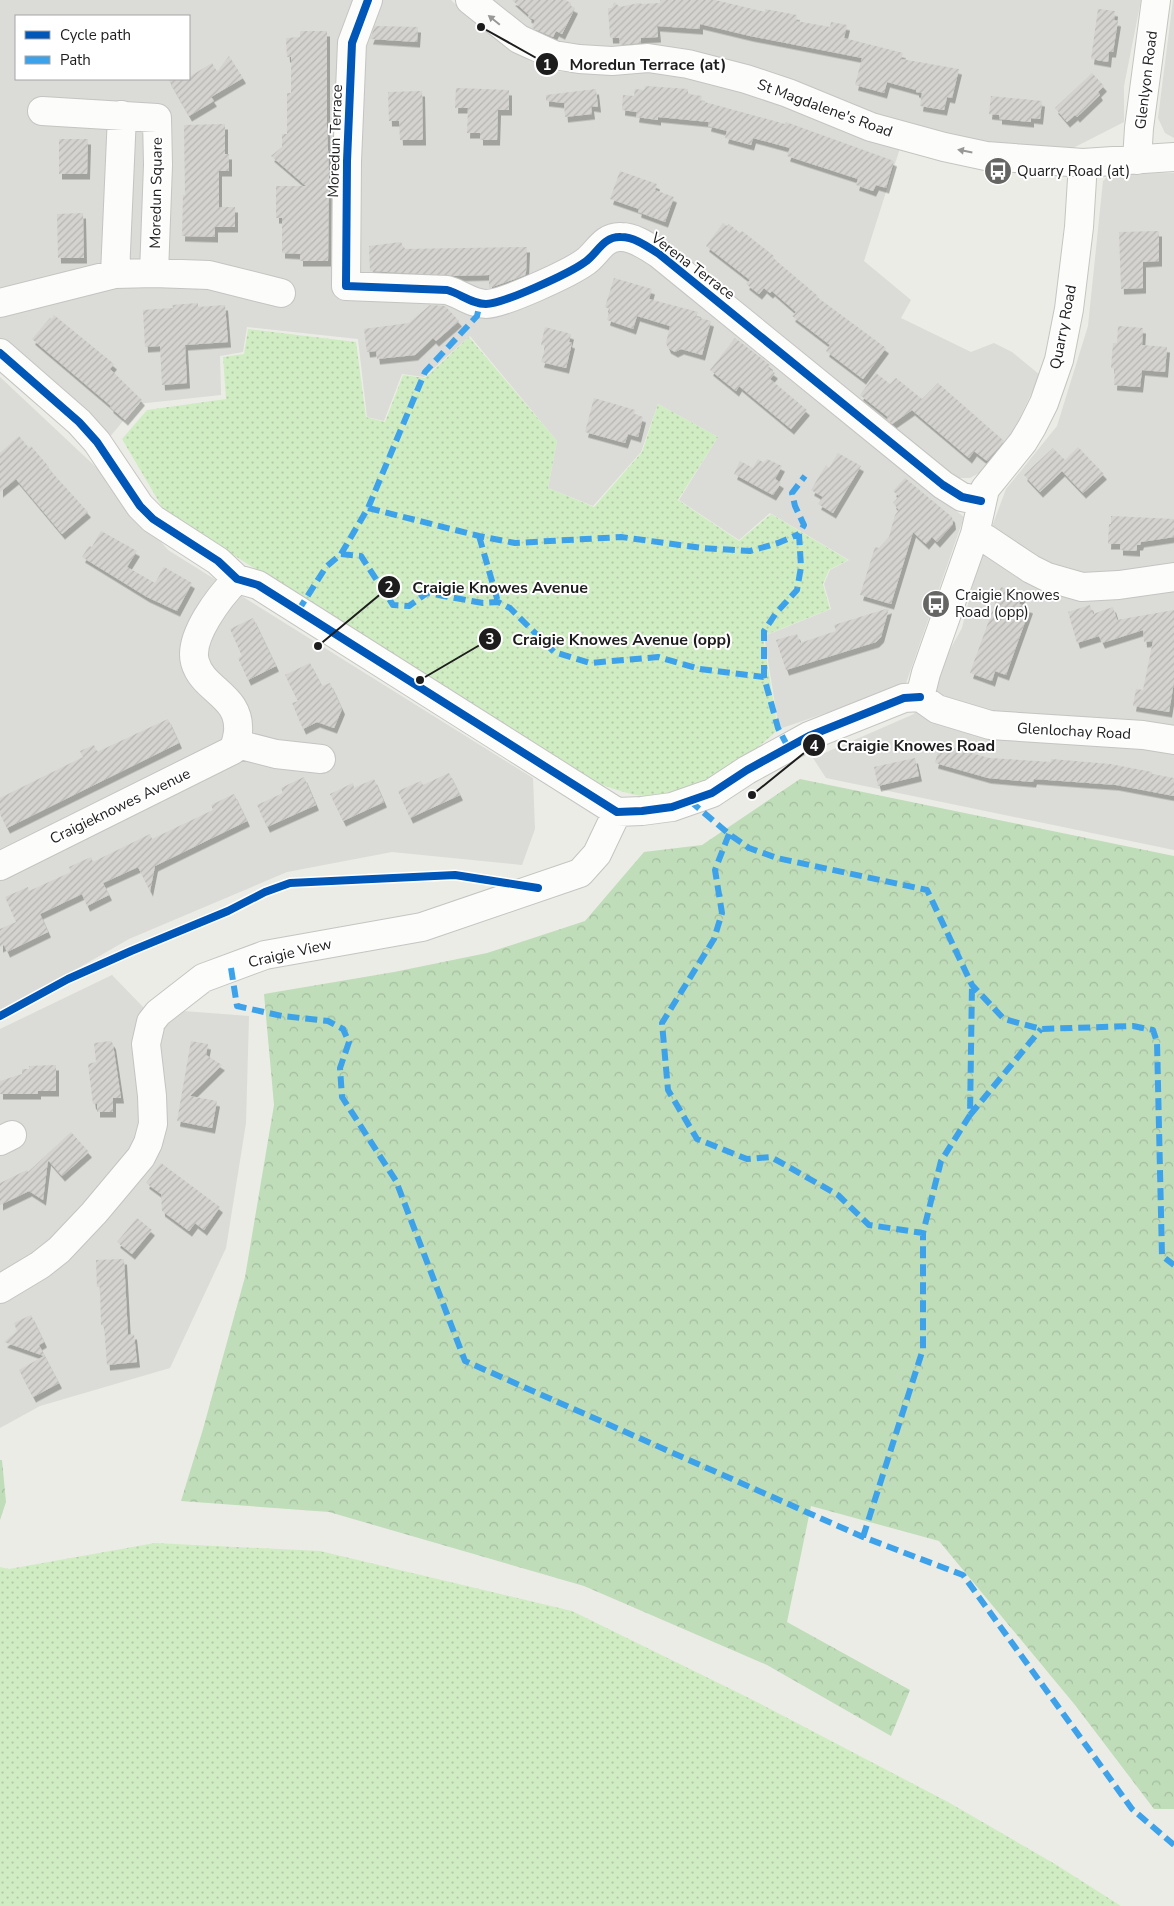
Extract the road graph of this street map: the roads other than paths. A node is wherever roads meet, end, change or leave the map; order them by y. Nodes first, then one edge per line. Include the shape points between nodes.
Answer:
1 (368, 0) edge
2 (470, 0) edge
3 (1156, 0) edge
4 (42, 111) dead end
5 (122, 115) junction
6 (1174, 157) edge
7 (1138, 160) junction
8 (1083, 163) junction
9 (154, 273) junction
10 (115, 274) junction
11 (346, 286) joint
12 (281, 294) dead end
13 (0, 303) edge
14 (0, 353) edge
15 (981, 501) junction
16 (975, 534) junction
17 (1174, 577) edge
18 (237, 579) junction
19 (920, 697) junction
20 (1174, 740) edge
21 (236, 744) junction
22 (321, 759) dead end
23 (617, 812) junction
24 (0, 866) edge
25 (0, 1290) edge

1 - 11 street, Moredun Terrace via 352,43
8 -> 2 street, St Magdalene's Road via 986,156 908,138 871,127 788,93 688,64 648,58 612,61 554,55 519,39
3 - 7 street, Glenlyon Road via 1138,128
4 - 5 street, Moredun Square
5 - 9 street, Moredun Square via 158,118
5 - 10 street
6 - 7 street, St Magdalene's Road
7 - 8 street, St Magdalene's Road
8 - 15 street, Quarry Road via 1079,227 1059,360 1032,427 985,489
9 - 10 street
9 - 12 street via 209,275
10 - 13 street
11 - 15 street, Verena Terrace via 447,290 473,301 493,303 530,290 585,262 607,240 620,236 634,240 659,254 942,485 962,498
14 - 18 street via 80,422 140,506 153,519 218,561
15 - 16 street, Quarry Road
16 - 17 street via 1047,577 1082,587
16 - 19 street, Quarry Road
18 - 21 street via 206,620 197,637 195,652 195,662 202,676 226,697 235,711 238,725
18 - 23 street via 258,586
19 - 20 street, Glenlochay Road via 937,709 990,725
19 - 23 street via 904,698 809,736 747,770 712,794 672,807
21 - 22 street via 276,754
21 - 24 street, Craigieknowes Avenue via 224,756
23 - 25 street, Craigie View via 597,854 580,873 422,927 265,955 203,978 151,1022 146,1044 153,1124 140,1157 59,1250 40,1266

